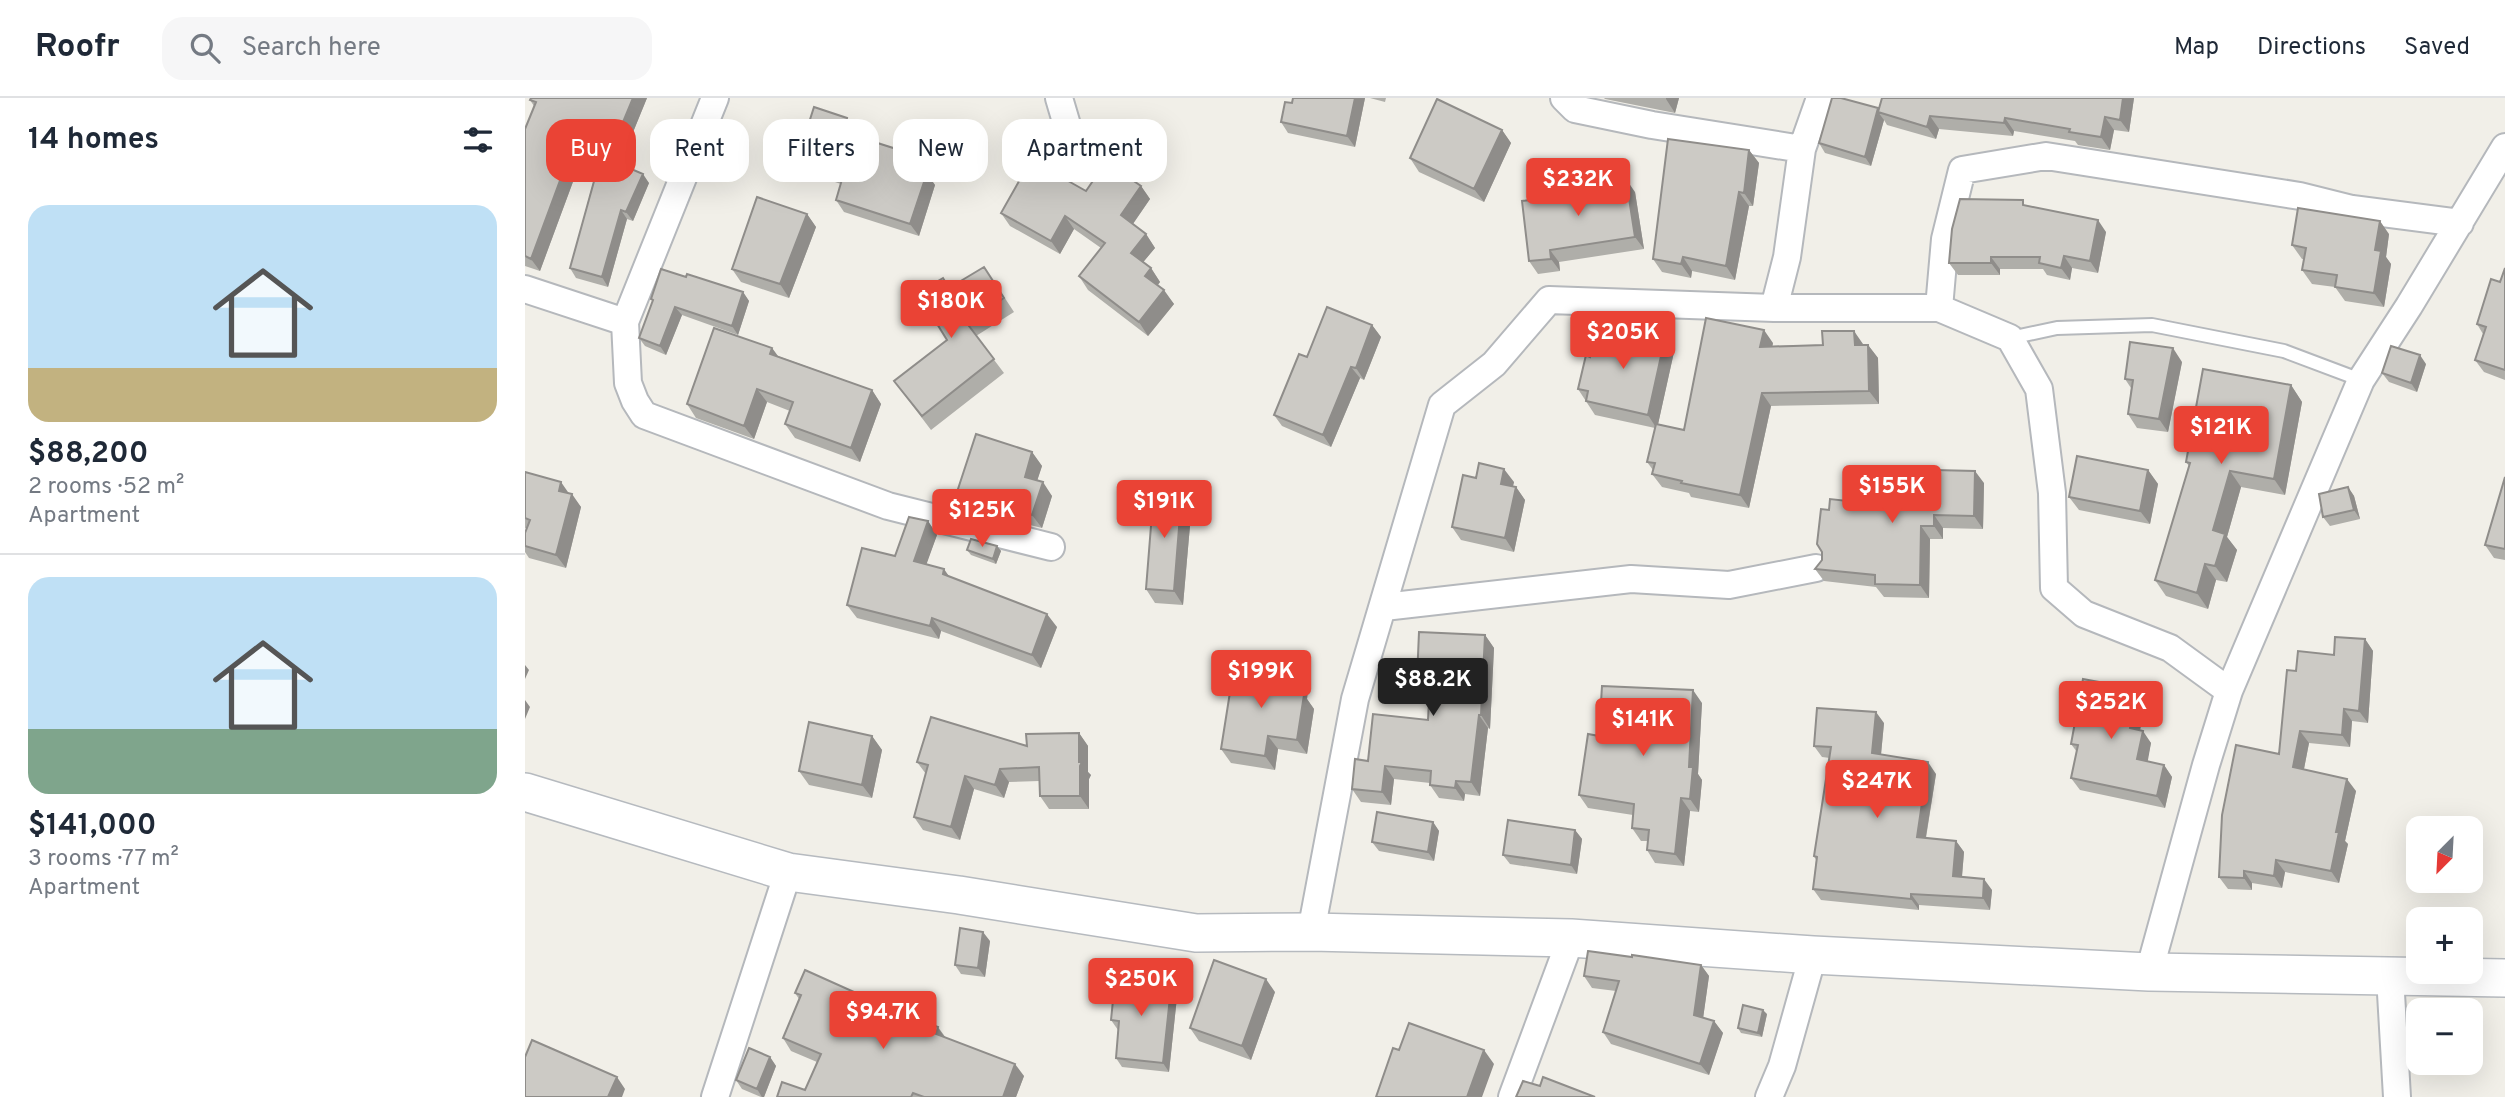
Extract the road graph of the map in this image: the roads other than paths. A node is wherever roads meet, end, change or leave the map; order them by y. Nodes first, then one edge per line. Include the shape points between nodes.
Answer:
1 (715, 98) edge
2 (1059, 98) edge
3 (1564, 98) edge
4 (1820, 98) edge
5 (1065, 119) edge
6 (2505, 146) edge
7 (1802, 149) junction
8 (2460, 223) junction
9 (525, 289) edge
10 (1774, 308) junction
11 (1939, 309) junction
12 (625, 322) junction
13 (2010, 338) junction
14 (2361, 380) junction
15 (1051, 547) dead end
16 (1816, 568) edge
17 (1384, 607) junction
18 (2229, 691) junction
19 (525, 792) edge
20 (788, 872) junction
21 (1311, 932) junction
22 (1571, 938) junction
23 (1813, 955) junction
24 (2149, 972) junction
25 (2390, 976) junction
26 (2505, 978) edge
27 (715, 1097) edge
28 (1512, 1097) edge
29 (1769, 1097) edge
30 (2397, 1097) edge

1 - 12 street
2 - 5 street
3 - 7 street via 1575,109
4 - 7 street
6 - 8 street
7 - 10 street via 1787,257
8 - 11 street via 2046,156 1995,164 1962,170 1945,239
8 - 14 street
9 - 12 street
10 - 11 street
10 - 17 street via 1549,300 1494,364 1443,405
11 - 13 street
12 - 15 street via 628,383 644,415 888,506
13 - 14 lane via 2057,328 2152,325 2284,351
13 - 18 street via 2039,389 2052,493 2055,588 2084,614 2170,648
14 - 18 street
16 - 17 street via 1729,585 1631,579
17 - 21 street via 1355,699
18 - 24 street
19 - 20 street
20 - 21 street via 1196,933
20 - 27 street
21 - 22 street
22 - 23 street
22 - 28 street
23 - 24 street
23 - 29 street
24 - 25 street
25 - 26 street
25 - 30 street

